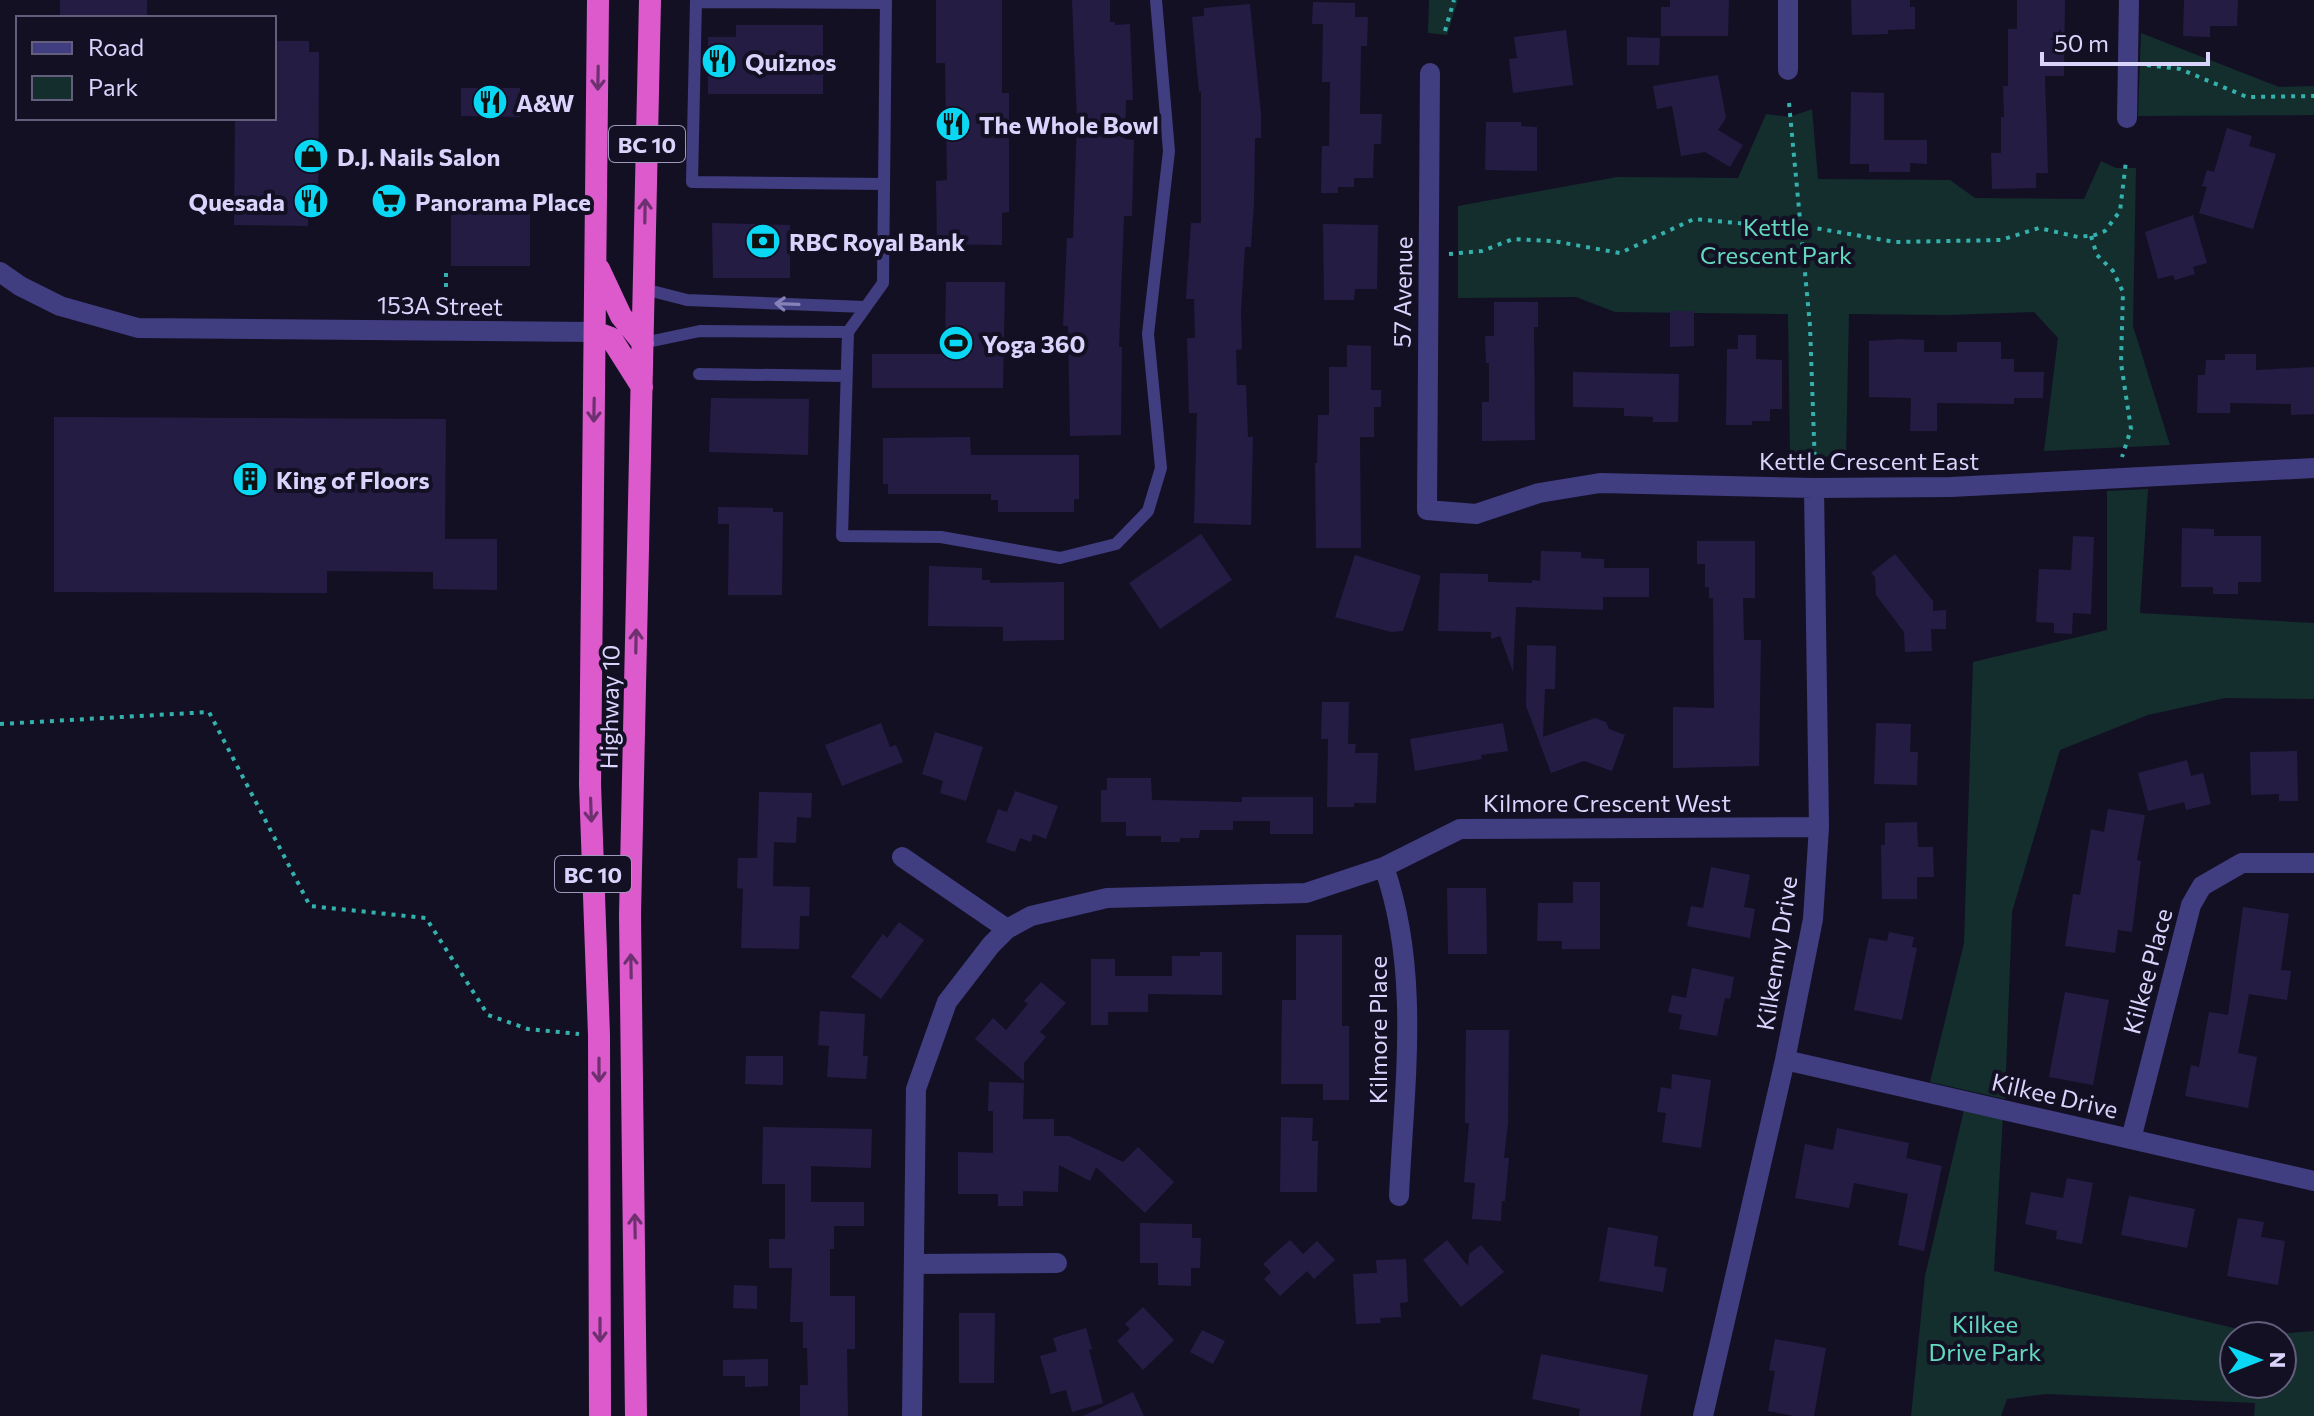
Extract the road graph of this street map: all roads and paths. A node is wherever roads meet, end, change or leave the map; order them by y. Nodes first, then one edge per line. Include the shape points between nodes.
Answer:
1 (598, 0) edge
2 (650, 0) edge
3 (1156, 0) edge
4 (1454, 0) edge
5 (1788, 0) edge
6 (2129, 0) edge
7 (696, 1) edge
8 (886, 2) edge
9 (1445, 31) dead end
10 (2143, 65) dead end
11 (1788, 70) dead end
12 (1430, 73) dead end
13 (2314, 96) edge
14 (1789, 103) dead end
15 (2127, 118) dead end
16 (2126, 161) dead end
17 (884, 184) junction
18 (1801, 229) junction
19 (2091, 236) junction
20 (1446, 254) dead end
21 (596, 262) junction
22 (0, 272) edge
23 (446, 273) dead end
24 (644, 289) junction
25 (446, 290) dead end
26 (865, 307) junction
27 (595, 332) junction
28 (848, 332) junction
29 (643, 343) junction
30 (699, 374) dead end
31 (846, 376) junction
32 (642, 387) junction
33 (2122, 460) dead end
34 (2314, 468) edge
35 (1814, 488) junction
36 (1427, 510) joint
37 (0, 724) edge
38 (1819, 827) junction
39 (902, 857) dead end
40 (2314, 863) edge
41 (1384, 867) junction
42 (1007, 929) junction
43 (599, 1035) junction
44 (1785, 1060) junction
45 (2131, 1139) junction
46 (2314, 1181) edge
47 (1399, 1196) dead end
48 (1057, 1263) dead end
49 (915, 1264) junction
50 (600, 1416) edge
51 (636, 1416) edge
52 (912, 1416) edge
53 (1703, 1416) edge

1 -> 21 highway, Highway 10 / BC 10
24 -> 2 highway, Highway 10 / BC 10
3 - 31 lane via 1169,151 1148,334 1161,468 1148,511 1116,544 1060,558 941,537 842,536
4 - 9 path
5 - 11 street
6 - 15 street
7 - 8 lane
7 - 17 lane via 692,182
8 - 17 lane
10 - 13 path via 2180,69 2247,97
12 - 36 street, 57 Avenue
14 - 18 path
16 - 19 path via 2120,211 2105,231
17 - 26 lane via 883,283
18 - 19 path via 1895,242 2001,240 2039,228
18 - 20 path via 1694,219 1620,253 1513,239 1482,251
18 - 35 path via 1810,326
19 - 33 path via 2097,255 2123,292 2121,363 2131,429
21 - 27 highway, Highway 10 / BC 10
21 - 29 highway via 621,316
22 - 27 street, 153A Street via 60,306 138,328
23 - 25 path
26 -> 24 lane via 687,300
24 - 29 highway, Highway 10 / BC 10
26 - 28 lane
27 - 32 highway via 611,338
27 -> 43 highway, Highway 10 / BC 10 via 590,784
28 - 29 lane via 700,331
28 - 31 lane
29 - 32 highway, Highway 10 / BC 10
30 - 31 lane
51 -> 32 highway, Highway 10 / BC 10 via 630,915
34 - 35 street, Kettle Crescent East via 1989,486
35 - 36 street, Kettle Crescent East via 1600,483 1539,493 1476,514
35 - 38 street, Kilkenny Drive
37 - 43 path via 209,712 310,906 426,918 488,1015 528,1029
38 - 41 street, Kilmore Crescent West via 1460,829
38 - 44 street, Kilkenny Drive via 1813,919
39 - 42 street
40 - 45 street, Kilkee Place via 2242,863 2202,886 2191,905
41 - 42 street, Kilmore Crescent West via 1306,893 1107,898 1031,916
41 - 47 street, Kilmore Place via 1403,935 1408,1014
42 - 49 street, Kilmore Crescent West via 947,1002 916,1089
43 -> 50 highway, Highway 10 / BC 10
44 - 45 street, Kilkee Drive
44 - 53 street, Kilkenny Drive
45 - 46 street, Kilkee Drive
48 - 49 street
49 - 52 street, Kilmore Crescent West

